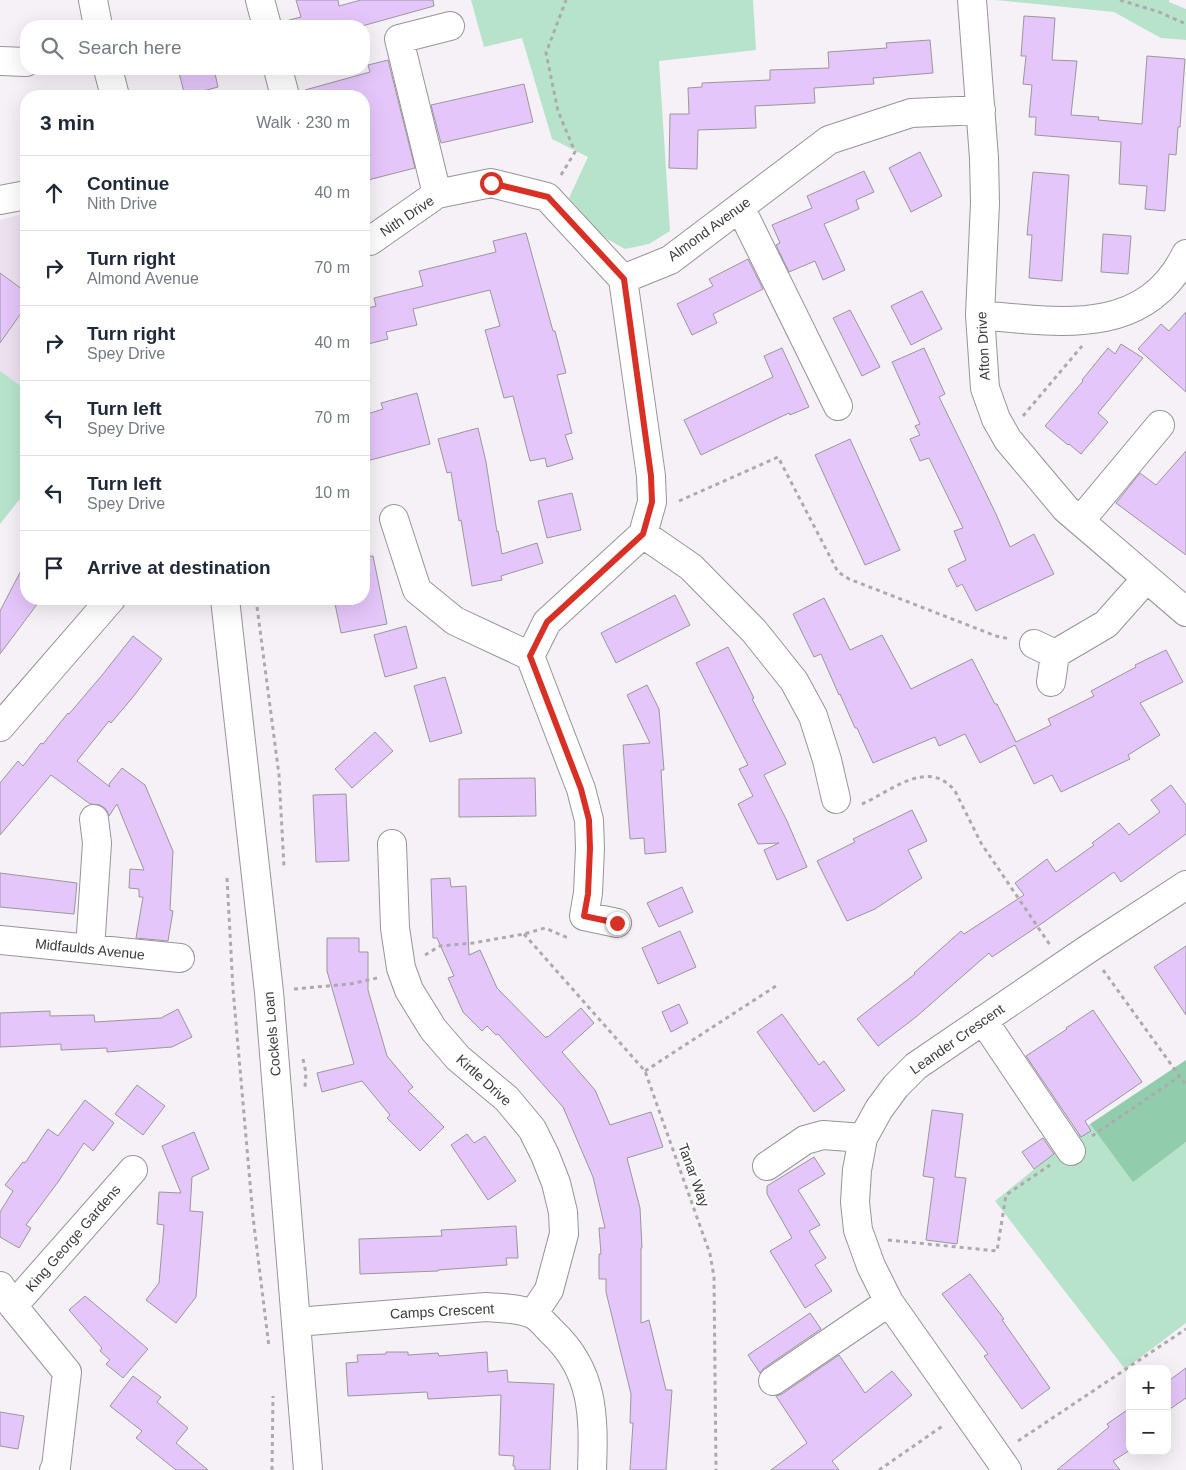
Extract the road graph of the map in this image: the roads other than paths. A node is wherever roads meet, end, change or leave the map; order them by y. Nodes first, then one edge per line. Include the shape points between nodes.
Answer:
1 (92, 0) edge
2 (260, 0) edge
3 (972, 0) edge
4 (97, 20) edge
5 (265, 20) edge
6 (450, 26) dead end
7 (0, 45) edge
8 (0, 62) edge
9 (20, 62) edge
10 (110, 75) edge
11 (280, 75) edge
12 (113, 90) edge
13 (283, 90) edge
14 (981, 110) junction
15 (437, 194) junction
16 (20, 196) edge
17 (0, 200) edge
18 (740, 206) junction
19 (370, 241) edge
20 (1184, 263) edge
21 (624, 279) junction
22 (980, 315) junction
23 (838, 406) dead end
24 (1160, 425) dead end
25 (394, 519) dead end
26 (1080, 521) junction
27 (643, 534) junction
28 (1146, 579) junction
29 (106, 605) edge
30 (226, 605) edge
31 (1186, 612) edge
32 (530, 656) junction
33 (1051, 682) dead end
34 (0, 728) edge
35 (836, 799) road end
36 (94, 819) dead end
37 (392, 844) dead end
38 (1186, 885) edge
39 (617, 923) dead end
40 (0, 940) edge
41 (90, 949) junction
42 (180, 958) dead end
43 (983, 1020) junction
44 (863, 1138) junction
45 (1071, 1151) road end
46 (767, 1166) dead end
47 (132, 1170) dead end
48 (7, 1296) edge
49 (889, 1302) junction
50 (533, 1314) junction
51 (296, 1322) junction
52 (773, 1381) dead end
53 (1002, 1462) edge
54 (57, 1469) edge
55 (308, 1470) edge
56 (592, 1470) edge

1 - 4 street
2 - 5 street
3 - 14 street, Afton Drive
6 - 15 street via 399,39
7 - 8 street
8 - 9 street
10 - 12 street
11 - 13 street
14 - 18 street, Almond Avenue via 911,113 830,140
14 - 22 street, Afton Drive via 985,203
15 - 19 street, Nith Drive
15 - 21 street, Nith Drive via 491,183 548,197
16 - 17 street
18 - 21 street, Almond Avenue via 670,260
18 - 23 street
20 - 22 street via 1142,303 1107,317 1085,321
21 - 27 street via 651,476 652,502
22 - 26 street, Afton Drive via 985,388 996,419 1006,437 1066,510
24 - 26 street
25 - 32 street via 417,590 455,621
26 - 28 street, Afton Drive
27 - 32 street via 547,622
27 - 35 street via 691,567 754,631 794,681 813,716
28 - 31 street, Afton Drive
28 - 33 street via 1106,624 1045,649
29 - 34 street
30 - 51 street, Cockels Loan via 269,992
32 - 39 street via 581,789 589,820 588,894 584,916
36 - 41 street via 98,843
37 - 50 street, Kirtle Drive via 394,928 401,968 409,990 433,1029 458,1058 507,1098 532,1129 556,1183 564,1234 549,1290
38 - 43 street, Leander Crescent
40 - 41 street, Midfaulds Avenue
41 - 42 street, Midfaulds Avenue
43 - 44 street, Leander Crescent via 916,1066 879,1109
43 - 45 street
44 - 46 street via 822,1135 805,1140
44 - 49 street, Leander Crescent via 855,1202 858,1230
47 - 48 street, King George Gardens
48 - 54 street via 67,1372
49 - 52 street
49 - 53 street, Leander Crescent
50 - 51 street, Camps Crescent via 486,1307
50 - 56 street via 564,1343 577,1362 587,1387 592,1412
51 - 55 street, Cockels Loan

